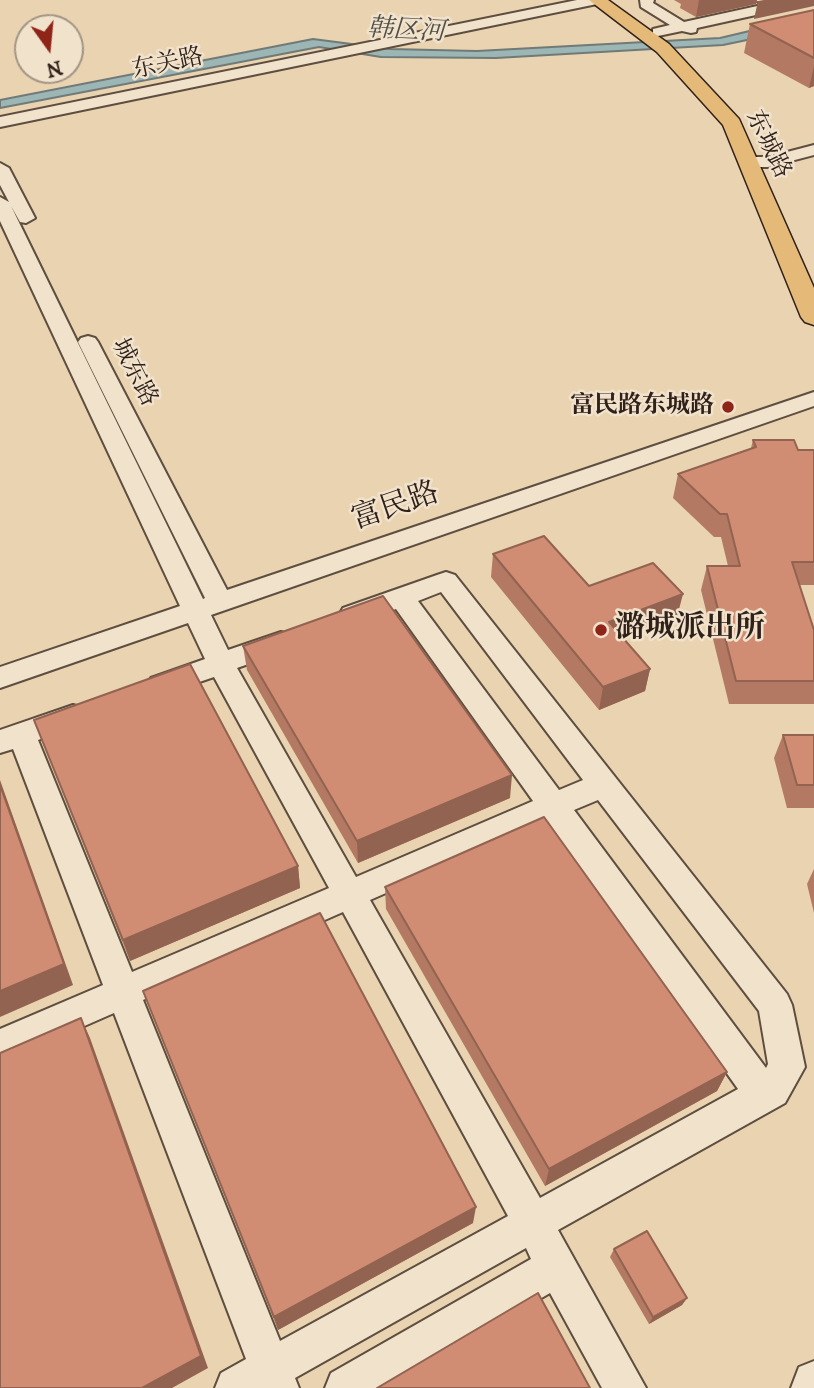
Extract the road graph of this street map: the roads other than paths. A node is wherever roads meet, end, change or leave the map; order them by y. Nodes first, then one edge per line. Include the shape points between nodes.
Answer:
1 (597, 0) edge
2 (611, 0) edge
3 (647, 0) edge
4 (763, 0) edge
5 (722, 23) dead end
6 (666, 38) junction
7 (0, 122) edge
8 (814, 150) edge
9 (759, 162) junction
10 (0, 167) edge
11 (0, 202) edge
12 (814, 265) edge
13 (814, 317) edge
14 (814, 399) edge
15 (401, 597) junction
16 (208, 606) junction
17 (221, 664) junction
18 (0, 678) edge
19 (134, 695) edge
20 (97, 708) edge
21 (11, 738) edge
22 (604, 785) junction
23 (553, 806) junction
24 (350, 895) junction
25 (123, 993) junction
26 (0, 1046) edge
27 (764, 1095) junction
28 (534, 1223) junction
29 (557, 1266) junction
30 (274, 1379) edge
31 (814, 1381) edge
32 (236, 1388) edge
33 (346, 1388) edge
34 (625, 1388) edge
35 (812, 1388) edge

1 - 6 main road, 东城路
1 - 7 street, 东关路
2 - 6 main road, 东城路
3 - 6 street
4 - 6 street via 774,7
5 - 6 street
6 - 9 main road, 东城路
8 - 9 street
9 - 12 main road, 东城路
9 - 13 main road, 东城路
10 - 16 street, 城东路
11 - 16 street, 城东路
14 - 16 street, 富民路
15 - 17 street
15 - 22 street via 446,581
15 - 23 street
16 - 17 street
16 - 18 street, 富民路
17 - 19 street
17 - 24 street
20 - 21 street
21 - 25 street
22 - 23 street
22 - 27 street via 775,1005 787,1067
23 - 24 street
23 - 27 street
24 - 25 street
24 - 28 street
25 - 26 street
25 - 30 street
27 - 28 street
28 - 29 street
28 - 30 street
29 - 33 street
29 - 34 street
30 - 32 street
31 - 35 street

